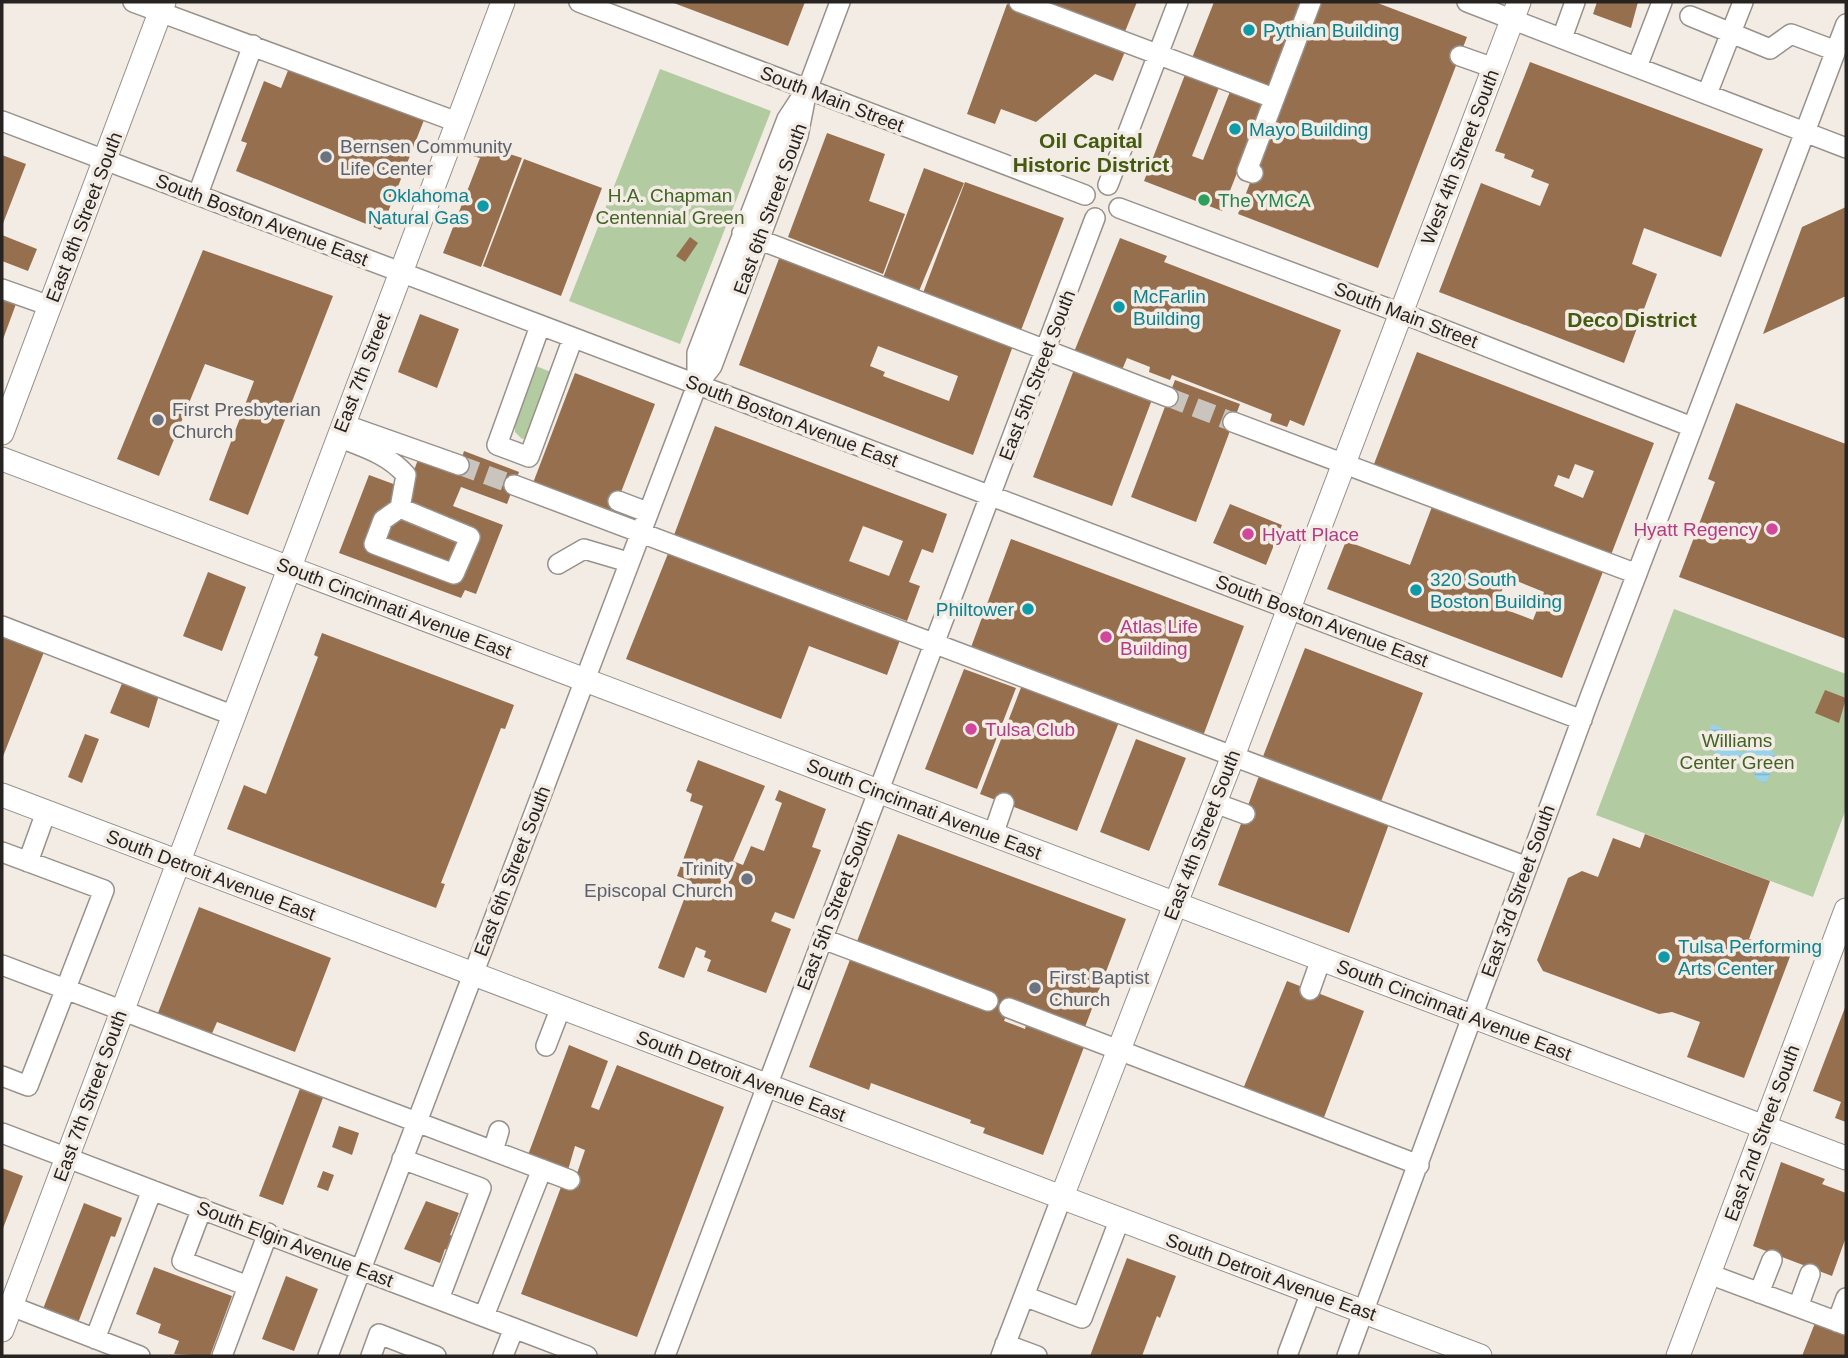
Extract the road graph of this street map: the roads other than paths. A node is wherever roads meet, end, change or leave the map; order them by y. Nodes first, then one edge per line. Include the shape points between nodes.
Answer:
1 (133, 2) edge
2 (503, 2) edge
3 (579, 2) edge
4 (840, 2) edge
5 (1019, 2) edge
6 (1178, 2) edge
7 (1311, 2) edge
8 (1467, 2) edge
9 (1576, 2) edge
10 (1662, 2) edge
11 (1743, 2) edge
12 (162, 7) edge
13 (1515, 10) edge
14 (1690, 16) dead end
15 (1846, 24) edge
16 (1731, 33) junction
17 (1562, 38) junction
18 (253, 46) junction
19 (1836, 51) junction
20 (1158, 55) junction
21 (1460, 57) dead end
22 (1637, 67) junction
23 (1494, 68) junction
24 (807, 90) junction
25 (1707, 94) junction
26 (1268, 96) dead end
27 (2, 121) edge
28 (457, 122) junction
29 (1804, 132) junction
30 (1846, 148) edge
31 (105, 160) junction
32 (1254, 173) dead end
33 (1108, 185) junction
34 (198, 194) junction
35 (1085, 195) junction
36 (1119, 208) junction
37 (1095, 218) junction
38 (751, 237) junction
39 (400, 272) junction
40 (2, 289) edge
41 (50, 306) junction
42 (1401, 313) junction
43 (540, 326) junction
44 (573, 338) junction
45 (1046, 350) junction
46 (697, 385) junction
47 (1168, 397) tunnel mouth
48 (1233, 422) tunnel mouth
49 (1692, 427) junction
50 (340, 430) junction
51 (2, 433) edge
52 (2, 459) edge
53 (1344, 464) junction
54 (459, 465) tunnel mouth
55 (514, 485) tunnel mouth
56 (992, 495) junction
57 (618, 501) dead end
58 (400, 508) junction
59 (647, 512) junction
60 (639, 531) junction
61 (628, 562) junction
62 (558, 564) dead end
63 (288, 568) junction
64 (1637, 574) junction
65 (1289, 609) junction
66 (2, 626) edge
67 (934, 646) junction
68 (584, 680) junction
69 (232, 715) junction
70 (1581, 720) junction
71 (1233, 756) junction
72 (879, 791) junction
73 (2, 795) edge
74 (1004, 803) dead end
75 (1215, 803) junction
76 (46, 812) junction
77 (1245, 814) dead end
78 (993, 835) junction
79 (2, 852) edge
80 (28, 862) junction
81 (177, 862) junction
82 (1527, 867) junction
83 (1175, 904) junction
84 (1846, 910) edge
85 (822, 939) junction
86 (1321, 959) junction
87 (2, 965) edge
88 (473, 974) junction
89 (64, 990) junction
90 (1310, 990) dead end
91 (988, 1001) dead end
92 (561, 1007) junction
93 (1009, 1008) dead end
94 (122, 1012) junction
95 (1472, 1016) junction
96 (546, 1046) dead end
97 (1119, 1049) junction
98 (2, 1076) edge
99 (767, 1085) junction
100 (416, 1123) junction
101 (1765, 1127) junction
102 (499, 1131) dead end
103 (2, 1133) edge
104 (493, 1151) junction
105 (68, 1158) junction
106 (1846, 1158) edge
107 (402, 1159) junction
108 (1419, 1165) junction
109 (542, 1169) junction
110 (570, 1180) dead end
111 (152, 1190) junction
112 (1061, 1199) junction
113 (202, 1208) junction
114 (1119, 1221) junction
115 (268, 1233) junction
116 (1772, 1260) dead end
117 (360, 1268) junction
118 (1709, 1274) junction
119 (1810, 1274) dead end
120 (248, 1286) junction
121 (1311, 1292) junction
122 (1759, 1293) junction
123 (1024, 1296) junction
124 (439, 1298) junction
125 (1846, 1298) edge
126 (11, 1306) junction
127 (1798, 1307) junction
128 (1363, 1312) junction
129 (484, 1316) junction
130 (1842, 1323) edge
131 (514, 1328) junction
132 (2, 1330) edge
133 (95, 1339) junction
134 (1003, 1350) edge
135 (1288, 1353) dead end
136 (140, 1356) edge
137 (222, 1356) edge
138 (328, 1356) edge
139 (371, 1356) edge
140 (436, 1356) edge
141 (503, 1356) edge
142 (587, 1356) edge
143 (665, 1356) edge
144 (1037, 1356) edge
145 (1347, 1356) edge
146 (1480, 1356) edge
147 (1678, 1356) edge

1 - 12 street
2 - 28 main road, East 7th Street
3 - 24 street, South Main Street
4 - 24 street, East 6th Street South
5 - 20 street
6 - 20 street
7 - 32 street via 1247,171
8 - 13 street
9 - 17 street
10 - 22 street
11 - 16 street
12 - 18 street
12 - 31 main road, East 8th Street South
13 - 17 street
13 - 23 main road, West 4th Street South
14 - 16 street
15 - 19 street, East 3rd Street South
16 - 19 street via 1770,49 1791,34
16 - 25 street
17 - 22 street
18 - 28 street
18 - 34 street
19 - 29 street, East 3rd Street South
20 - 26 street
20 - 33 street
21 - 23 street
22 - 25 street
23 - 42 main road, West 4th Street South
24 - 35 street, South Main Street
24 - 38 street, East 6th Street South via 787,119
25 - 29 street
27 - 31 street, South Boston Avenue East
28 - 39 main road, East 7th Street
29 - 30 street
29 - 49 street, East 3rd Street South
31 - 34 street, South Boston Avenue East
31 - 41 main road, East 8th Street South
33 - 35 street via 1094,185
33 - 36 street via 1118,193
34 - 39 street, South Boston Avenue East
35 - 37 street via 1086,209
36 - 37 street via 1110,218
36 - 42 street, South Main Street
37 - 45 street, East 5th Street South
38 - 45 street
38 - 46 street, East 6th Street South via 712,366
39 - 43 street, South Boston Avenue East
39 - 50 main road, East 7th Street
40 - 41 street
41 - 51 main road, East 8th Street South
42 - 49 street, South Main Street
42 - 53 main road, East 4th Street South
43 - 44 street, South Boston Avenue East
43 - 44 street via 497,445 529,457
44 - 46 street, South Boston Avenue East
45 - 47 street
45 - 56 street, East 5th Street South
46 - 56 street, South Boston Avenue East
46 - 59 street, East 6th Street South
48 - 53 street
49 - 64 street, East 3rd Street South
50 - 54 street
50 - 58 street via 395,463 406,475
50 - 63 main road, East 7th Street
52 - 63 main road, South Cincinnati Avenue East
53 - 64 street
53 - 65 main road, East 4th Street South
55 - 60 street
56 - 65 street, South Boston Avenue East
56 - 67 street, East 5th Street South
57 - 59 street
58 - 58 street via 383,520 374,544 454,574 470,537
59 - 60 street, East 6th Street South
60 - 61 street, East 6th Street South
60 - 67 street
61 - 62 street via 584,549
61 - 68 street, East 6th Street South
63 - 68 main road, South Cincinnati Avenue East
63 - 69 main road, East 7th Street
64 - 70 street, East 3rd Street South
65 - 70 street, South Boston Avenue East
65 - 71 main road, East 4th Street South
66 - 69 street
67 - 71 street
67 - 72 street, East 5th Street South
68 - 72 main road, South Cincinnati Avenue East
68 - 88 street, East 6th Street South
69 - 81 main road, East 7th Street
70 - 82 street, East 3rd Street South
71 - 75 main road, East 4th Street South
71 - 82 street
72 - 78 main road, South Cincinnati Avenue East
72 - 85 street, East 5th Street South
73 - 76 main road, South Detroit Avenue East
74 - 78 street
75 - 77 street
75 - 83 main road, East 4th Street South
76 - 80 street
76 - 81 main road, South Detroit Avenue East
78 - 83 main road, South Cincinnati Avenue East
79 - 80 street
80 - 89 street via 104,890
81 - 88 main road, South Detroit Avenue East
81 - 94 main road, East 7th Street South
82 - 95 street, East 3rd Street South
83 - 86 main road, South Cincinnati Avenue East
83 - 97 main road, East 4th Street South
84 - 101 main road, East 2nd Street South
85 - 91 street
85 - 99 street, East 5th Street South
86 - 90 street
86 - 95 main road, South Cincinnati Avenue East
87 - 89 street
88 - 92 main road, South Detroit Avenue East
88 - 100 street, East 6th Street South
89 - 94 street
89 - 98 street via 28,1086
92 - 96 street
92 - 99 main road, South Detroit Avenue East
93 - 97 street
94 - 100 street
94 - 105 main road, East 7th Street South
95 - 101 main road, South Cincinnati Avenue East
95 - 108 street, East 3rd Street South
97 - 108 street
97 - 112 main road, East 4th Street South
99 - 112 main road, South Detroit Avenue East
99 - 143 street, East 5th Street South
100 - 104 street
100 - 107 street, East 6th Street South
101 - 106 main road, South Cincinnati Avenue East
101 - 118 main road, East 2nd Street South
102 - 104 street
103 - 105 street, South Elgin Avenue East
104 - 109 street
105 - 111 street, South Elgin Avenue East
105 - 126 main road, East 7th Street South
107 - 117 street, East 6th Street South
107 - 124 street via 481,1188
108 - 128 street, East 3rd Street South
109 - 110 street
109 - 129 street
111 - 113 street, South Elgin Avenue East
111 - 133 street
112 - 114 main road, South Detroit Avenue East
112 - 123 street, East 4th Street South
113 - 115 street, South Elgin Avenue East
113 - 120 street via 182,1261
114 - 121 main road, South Detroit Avenue East
114 - 123 street via 1082,1318
115 - 117 street, South Elgin Avenue East
115 - 120 street
116 - 122 street
117 - 124 street, South Elgin Avenue East
117 - 138 street, East 6th Street South
118 - 122 street
118 - 147 main road, East 2nd Street South
119 - 127 street
120 - 137 street
121 - 128 main road, South Detroit Avenue East
121 - 135 street
122 - 127 street
123 - 134 street, East 4th Street South
124 - 129 street, South Elgin Avenue East
125 - 130 street
126 - 132 main road, East 7th Street South
126 - 133 street
127 - 130 street
128 - 145 street, East 3rd Street South
128 - 146 main road, South Detroit Avenue East
129 - 131 street, South Elgin Avenue East
131 - 141 street
131 - 142 street, South Elgin Avenue East
133 - 136 street
134 - 144 street
139 - 140 street via 379,1334

